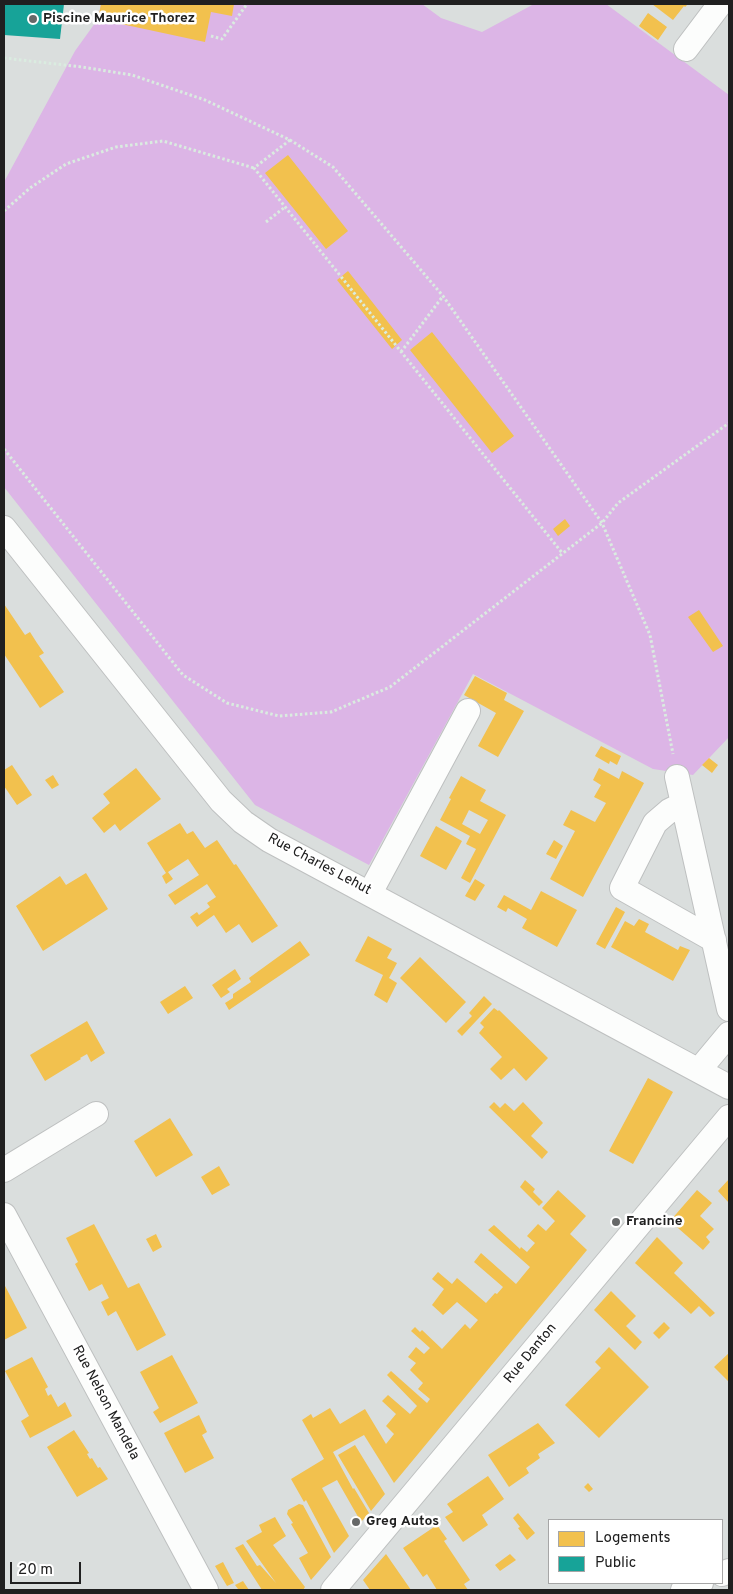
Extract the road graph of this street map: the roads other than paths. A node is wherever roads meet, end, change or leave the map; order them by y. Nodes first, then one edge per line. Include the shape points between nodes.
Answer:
1 (720, 4) edge
2 (686, 50) dead end
3 (4, 528) edge
4 (468, 711) dead end
5 (677, 777) road end
6 (683, 804) junction
7 (370, 893) junction
8 (714, 940) junction
9 (729, 1008) edge
10 (729, 1034) edge
11 (699, 1070) junction
12 (729, 1087) edge
13 (96, 1114) dead end
14 (729, 1117) edge
15 (4, 1170) edge
16 (4, 1215) edge
17 (698, 1584) edge
18 (206, 1590) edge
19 (333, 1590) edge
20 (683, 1590) edge

1 - 2 street
3 - 7 street, Rue Charles Lehut via 232,812 269,840
4 - 7 street
5 - 6 street
6 - 8 street
6 - 8 street via 669,810 655,823 622,888
7 - 11 street, Rue Charles Lehut
8 - 9 street
10 - 11 street
11 - 12 street, Rue Charles Lehut
13 - 15 street
14 - 19 street, Rue Danton
16 - 18 street, Rue Nelson Mandela
17 - 20 street

